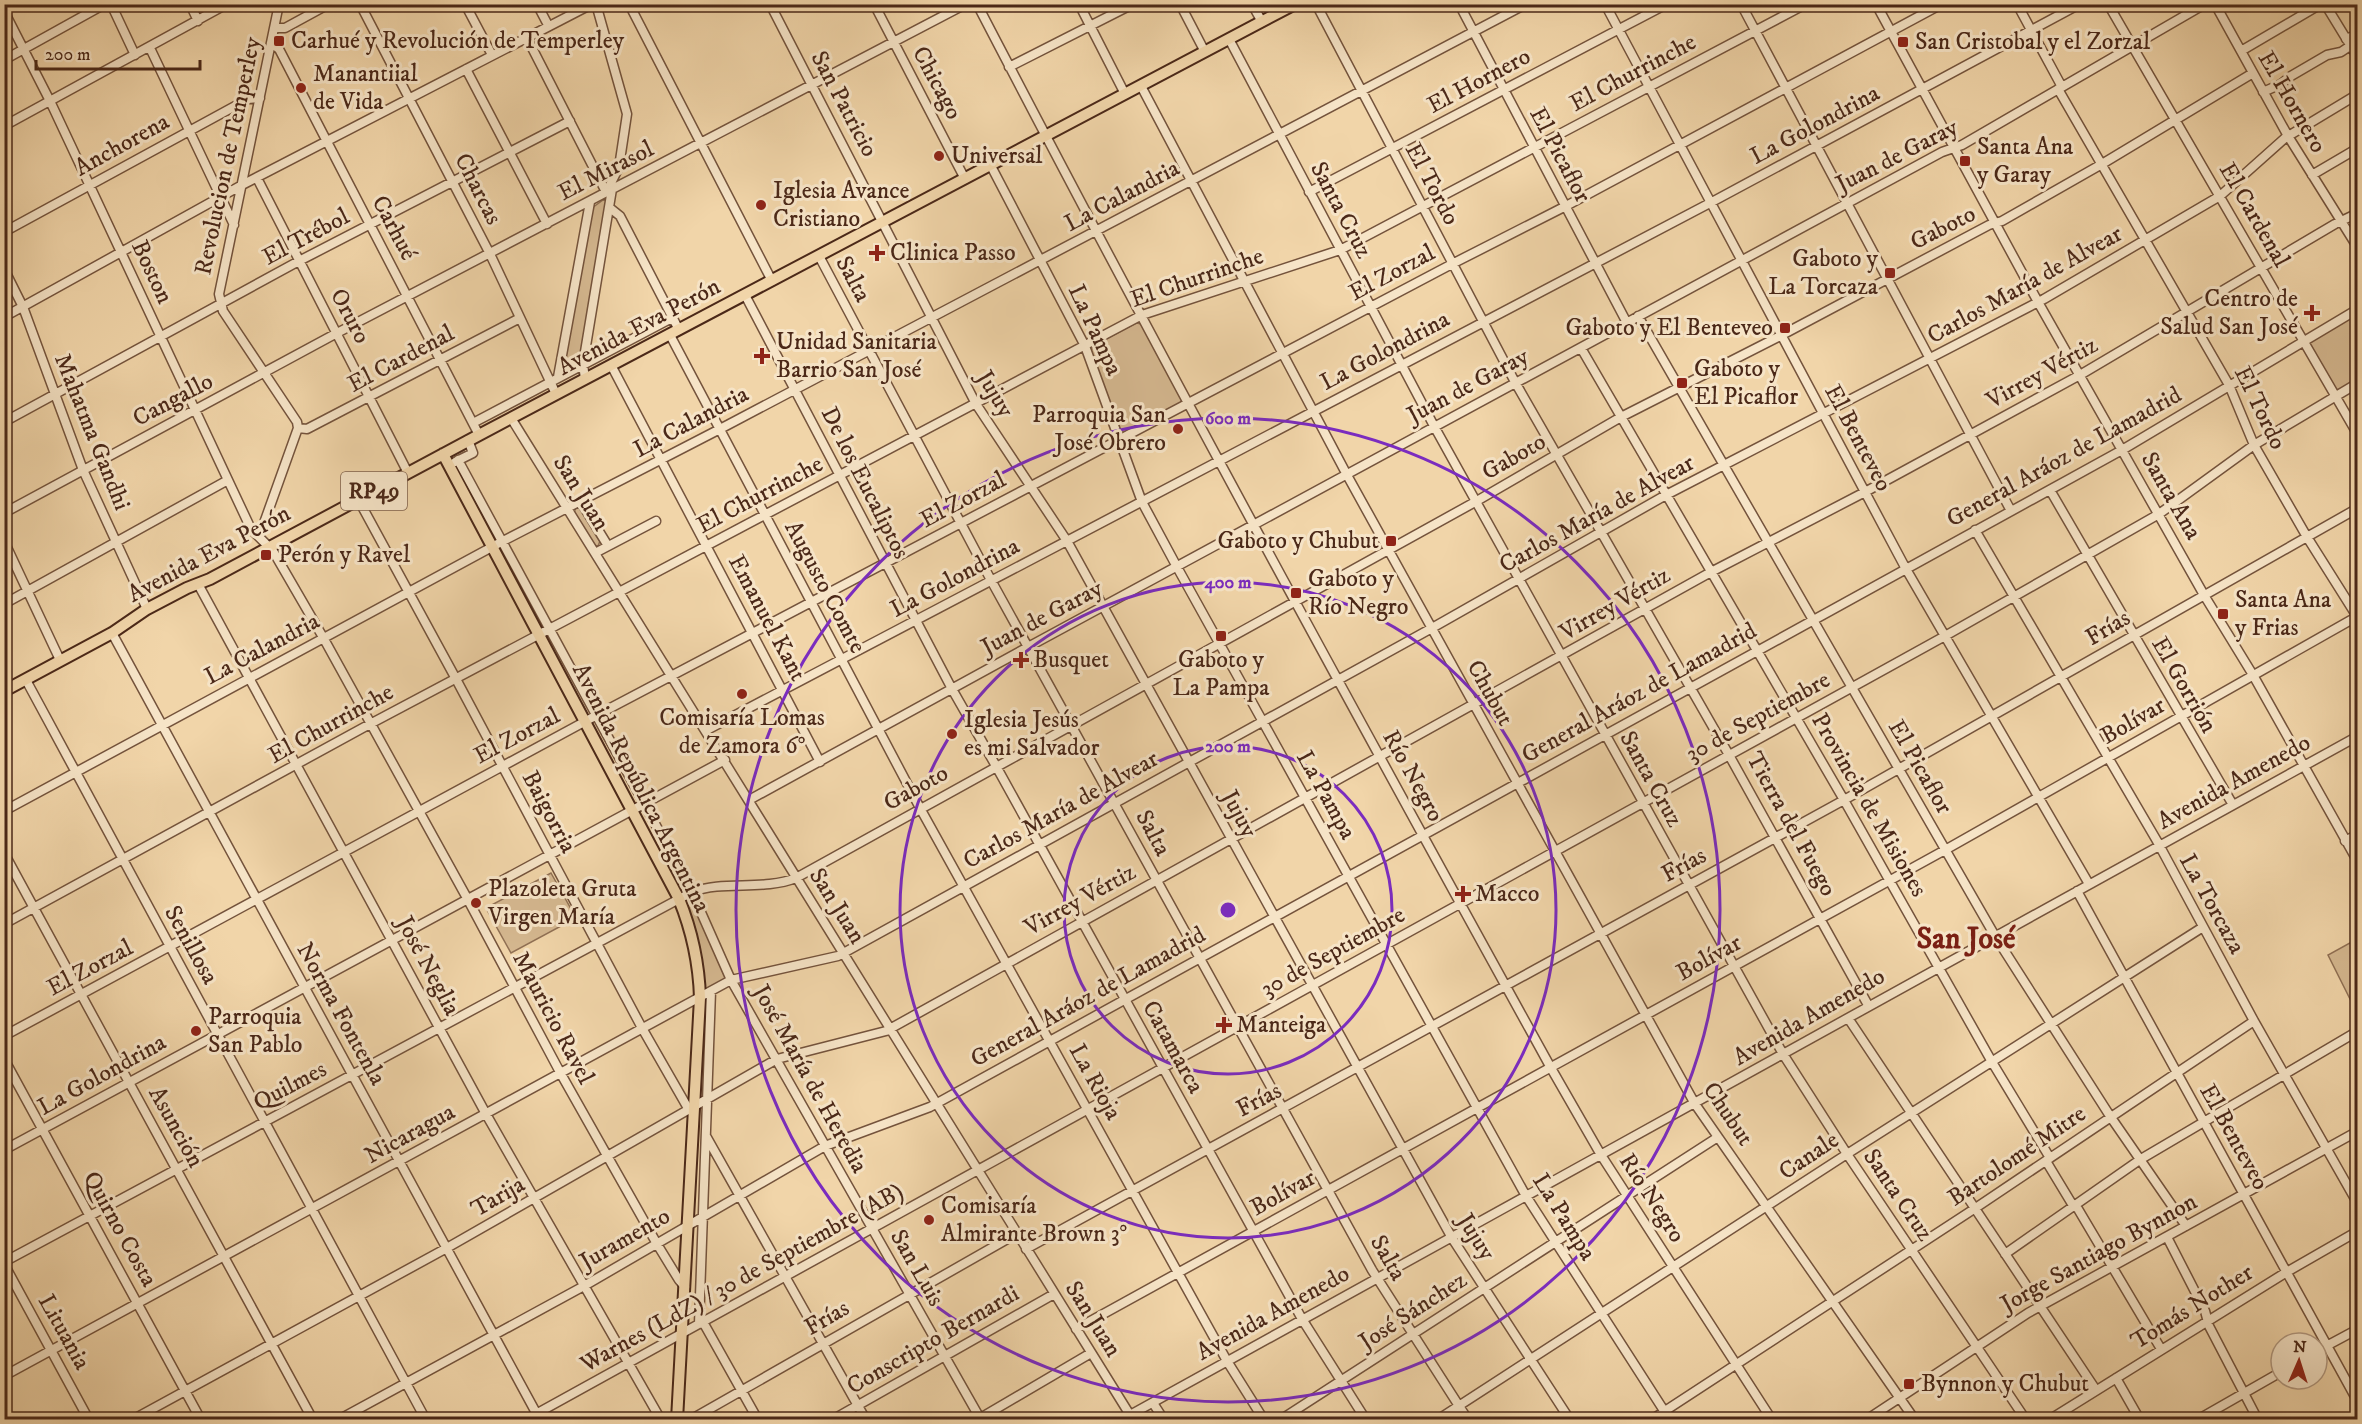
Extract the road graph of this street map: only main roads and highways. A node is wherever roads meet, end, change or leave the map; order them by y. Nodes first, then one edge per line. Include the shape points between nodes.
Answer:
1 (1295, 4) edge
2 (443, 454) junction
3 (4, 691) edge
4 (677, 1419) edge

1 - 2 main road, Avenida Eva Perón / RP49
2 - 3 main road, Avenida Eva Perón / RP49 via 147,609 112,633
2 - 4 main road, Avenida República Argentina via 454,463 492,547 679,899 698,961 700,998

